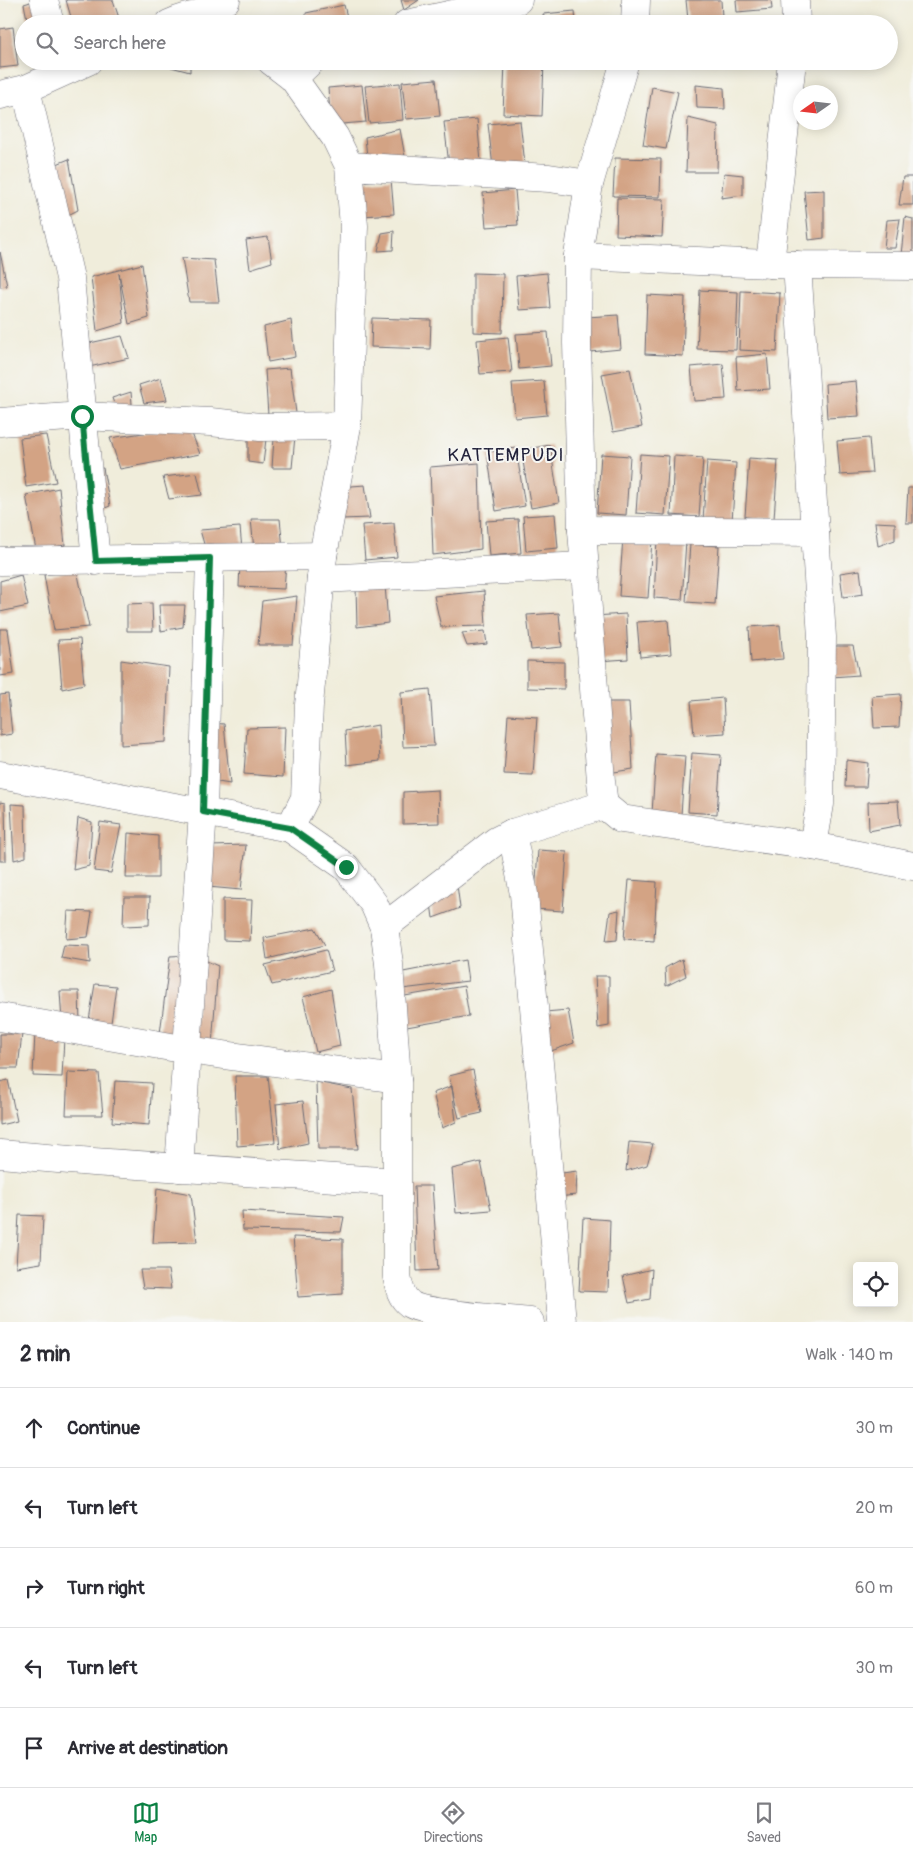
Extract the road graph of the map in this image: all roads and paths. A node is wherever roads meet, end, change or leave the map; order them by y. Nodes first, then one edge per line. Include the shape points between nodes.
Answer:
1 (44, 0) edge
2 (226, 0) edge
3 (518, 0) edge
4 (636, 0) edge
5 (795, 0) edge
6 (48, 15) edge
7 (214, 15) edge
8 (449, 15) edge
9 (635, 15) edge
10 (796, 15) edge
11 (56, 70) edge
12 (302, 70) edge
13 (622, 70) edge
14 (791, 70) edge
15 (13, 92) edge
16 (349, 166) junction
17 (589, 184) junction
18 (578, 256) junction
19 (770, 264) junction
20 (797, 265) junction
21 (913, 266) edge
22 (82, 416) junction
23 (0, 422) edge
24 (347, 426) junction
25 (582, 530) junction
26 (815, 532) junction
27 (210, 558) junction
28 (0, 561) edge
29 (96, 561) junction
30 (584, 566) junction
31 (322, 568) junction
32 (0, 775) edge
33 (604, 805) junction
34 (203, 812) junction
35 (290, 828) junction
36 (512, 833) junction
37 (812, 846) junction
38 (913, 866) edge
39 (384, 927) junction
40 (0, 1017) edge
41 (188, 1050) junction
42 (397, 1079) junction
43 (0, 1154) edge
44 (179, 1168) junction
45 (396, 1182) junction
46 (518, 1321) edge
47 (562, 1322) edge

1 - 6 street
2 - 7 street
3 - 8 street
4 - 9 street
5 - 10 street
11 - 15 street
12 - 16 street
13 - 17 street
14 - 19 street
15 - 22 street via 70,278
16 - 17 street via 549,178
16 - 24 street via 354,226
17 - 18 street
18 - 19 street
18 - 25 street
19 - 20 street
20 - 21 street
20 - 26 street
22 - 23 street
22 - 24 street via 260,427
22 - 29 street
24 - 31 street
25 - 26 street
25 - 30 street
26 - 37 street via 822,637 820,804
27 - 29 street
27 - 31 street
27 - 34 street
28 - 29 street
30 - 31 street
30 - 33 street
31 - 35 street via 309,705 305,798
32 - 34 street
33 - 36 street
33 - 37 street via 621,819
34 - 35 street
34 - 41 street
35 - 39 street via 346,867 374,904
36 - 39 street via 468,862
36 - 47 street via 524,894
37 - 38 street
39 - 42 street
40 - 41 street
41 - 42 street
41 - 44 street
42 - 45 street
43 - 44 street
44 - 45 street
45 - 46 street via 397,1277 399,1291 411,1305

